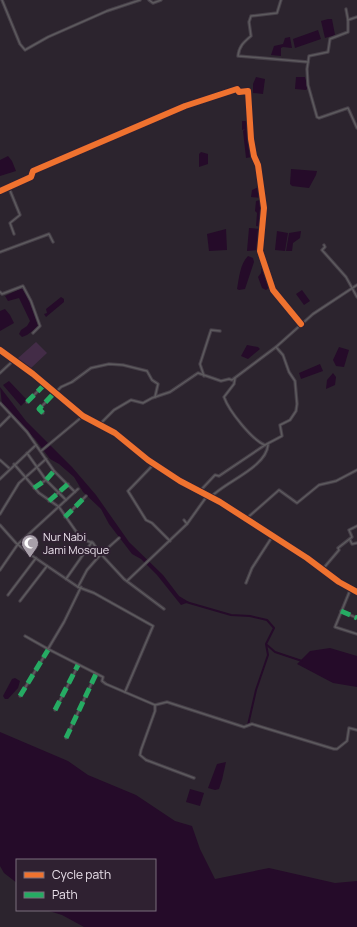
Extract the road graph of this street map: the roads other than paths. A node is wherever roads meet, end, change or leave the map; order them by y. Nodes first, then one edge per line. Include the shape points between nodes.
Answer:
1 (2, 0) edge
2 (140, 0) edge
3 (150, 0) edge
4 (161, 0) edge
5 (281, 0) edge
6 (346, 9) dead end
7 (357, 17) edge
8 (348, 20) junction
9 (308, 62) junction
10 (357, 128) edge
11 (9, 188) junction
12 (0, 191) edge
13 (14, 234) dead end
14 (53, 242) dead end
15 (324, 245) dead end
16 (0, 252) edge
17 (357, 285) edge
18 (352, 287) junction
19 (0, 292) edge
20 (357, 297) edge
21 (301, 324) junction
22 (220, 331) dead end
23 (33, 333) dead end
24 (276, 347) junction
25 (0, 350) edge
26 (14, 360) junction
27 (0, 372) edge
28 (204, 376) junction
29 (235, 377) junction
30 (45, 384) junction
31 (55, 392) junction
32 (155, 397) junction
33 (27, 402) dead end
34 (0, 403) edge
35 (43, 413) dead end
36 (10, 416) junction
37 (84, 416) junction
38 (100, 424) junction
39 (0, 426) edge
40 (37, 444) junction
41 (265, 445) junction
42 (268, 445) junction
43 (42, 451) junction
44 (27, 453) junction
45 (46, 459) junction
46 (0, 460) edge
47 (14, 464) junction
48 (154, 464) junction
49 (10, 468) junction
50 (37, 468) junction
51 (357, 470) edge
52 (54, 471) junction
53 (25, 477) junction
54 (0, 479) edge
55 (46, 480) junction
56 (68, 484) junction
57 (34, 488) junction
58 (78, 488) dead end
59 (200, 491) junction
60 (58, 492) junction
61 (75, 492) junction
62 (86, 496) dead end
63 (207, 496) junction
64 (210, 498) junction
65 (66, 500) junction
66 (49, 501) junction
67 (59, 507) junction
68 (0, 514) edge
69 (64, 517) junction
70 (246, 519) junction
71 (184, 520) dead end
72 (187, 524) junction
73 (0, 525) edge
74 (357, 526) edge
75 (272, 537) junction
76 (119, 538) dead end
77 (350, 540) junction
78 (170, 541) junction
79 (92, 542) junction
80 (357, 543) edge
81 (18, 544) junction
82 (101, 554) junction
83 (36, 558) junction
84 (48, 566) junction
85 (0, 570) edge
86 (322, 570) junction
87 (66, 579) junction
88 (127, 581) junction
89 (246, 583) dead end
90 (78, 587) junction
91 (81, 587) junction
92 (350, 588) junction
93 (357, 592) edge
94 (8, 595) dead end
95 (20, 601) dead end
96 (164, 609) dead end
97 (341, 611) junction
98 (357, 618) edge
99 (357, 634) edge
100 (25, 636) dead end
101 (48, 649) junction
102 (78, 665) junction
103 (96, 674) junction
104 (125, 692) junction
105 (20, 696) dead end
106 (155, 705) junction
107 (55, 710) dead end
108 (357, 730) edge
109 (66, 738) dead end
110 (194, 778) dead end

1 - 2 street via 20,44 25,50 107,11
3 - 4 street via 153,3
5 - 9 street via 277,13 251,16 251,36 245,39 238,56
6 - 8 street
7 - 8 street
8 - 9 street via 348,32 330,39 328,52 309,56
9 - 10 street via 308,85 317,117 348,108
11 - 12 street
11 - 13 street via 20,215 10,223
11 - 21 street via 31,176 33,171 185,106 237,89 238,92 248,91 253,150 258,165 264,208 260,251 273,290
14 - 16 street via 49,234
15 - 18 street via 322,250 332,259
17 - 18 street
18 - 20 street
18 - 21 street
19 - 23 street via 2,294 23,287 40,326
21 - 24 street
22 - 28 street via 211,330 200,364
24 - 29 street
24 - 42 street via 283,355 295,381 297,404 290,420 280,425 282,436
25 - 26 street
26 - 27 street
26 - 30 street
28 - 29 street via 222,382
28 - 32 street via 196,374 170,392
29 - 41 street via 234,384 224,397 227,405 244,428
30 - 31 street
30 - 33 street
31 - 32 street via 91,368 108,364 147,371 158,384
31 - 35 street via 39,409
31 - 37 street
32 - 38 street via 142,404 131,400 114,410
34 - 36 street
36 - 39 street
36 - 40 street
37 - 38 street
37 - 43 street
38 - 48 street
40 - 43 street
40 - 44 street
41 - 42 street
41 - 59 street via 219,476 210,478
42 - 64 street via 257,463
43 - 45 street
44 - 47 street
44 - 50 street
45 - 50 street
45 - 52 street
46 - 49 street
47 - 49 street
47 - 53 street
48 - 59 street
48 - 78 street via 128,491 146,520
49 - 54 street
50 - 53 street
50 - 55 street
51 - 70 street via 336,481 319,485 297,503 279,490
52 - 55 street
52 - 56 street
53 - 57 street
53 - 68 street via 14,489
55 - 57 street
55 - 60 street
56 - 60 street
56 - 61 street
57 - 66 street
58 - 61 street
59 - 63 street
60 - 65 street
60 - 66 street
61 - 65 street
62 - 69 street
63 - 64 street
63 - 72 street
64 - 70 street
65 - 67 street
66 - 67 street
67 - 69 street
67 - 81 street
69 - 79 street via 80,537
70 - 75 street
71 - 72 street
72 - 78 street
73 - 81 street
74 - 77 street via 349,530 352,537
75 - 86 street
75 - 89 street via 252,568
76 - 82 street
77 - 80 street via 352,544
77 - 86 street via 338,548
78 - 88 street
79 - 82 street
79 - 87 street
81 - 83 street
81 - 85 street
82 - 88 street
82 - 90 street via 87,570
83 - 84 street
83 - 94 street
84 - 87 street
84 - 95 street
86 - 92 street
87 - 90 street
88 - 96 street
90 - 91 street
91 - 101 street
91 - 104 street via 154,626
92 - 93 street
92 - 97 street
97 - 98 street
97 - 99 street via 335,627
100 - 101 street
101 - 102 street
101 - 105 street
102 - 103 street
102 - 107 street
103 - 104 street via 103,677 102,681 106,684
103 - 109 street
104 - 106 street
106 - 108 street via 167,702 244,727 252,724 334,749 346,741 349,728
106 - 110 street via 140,755 146,760

